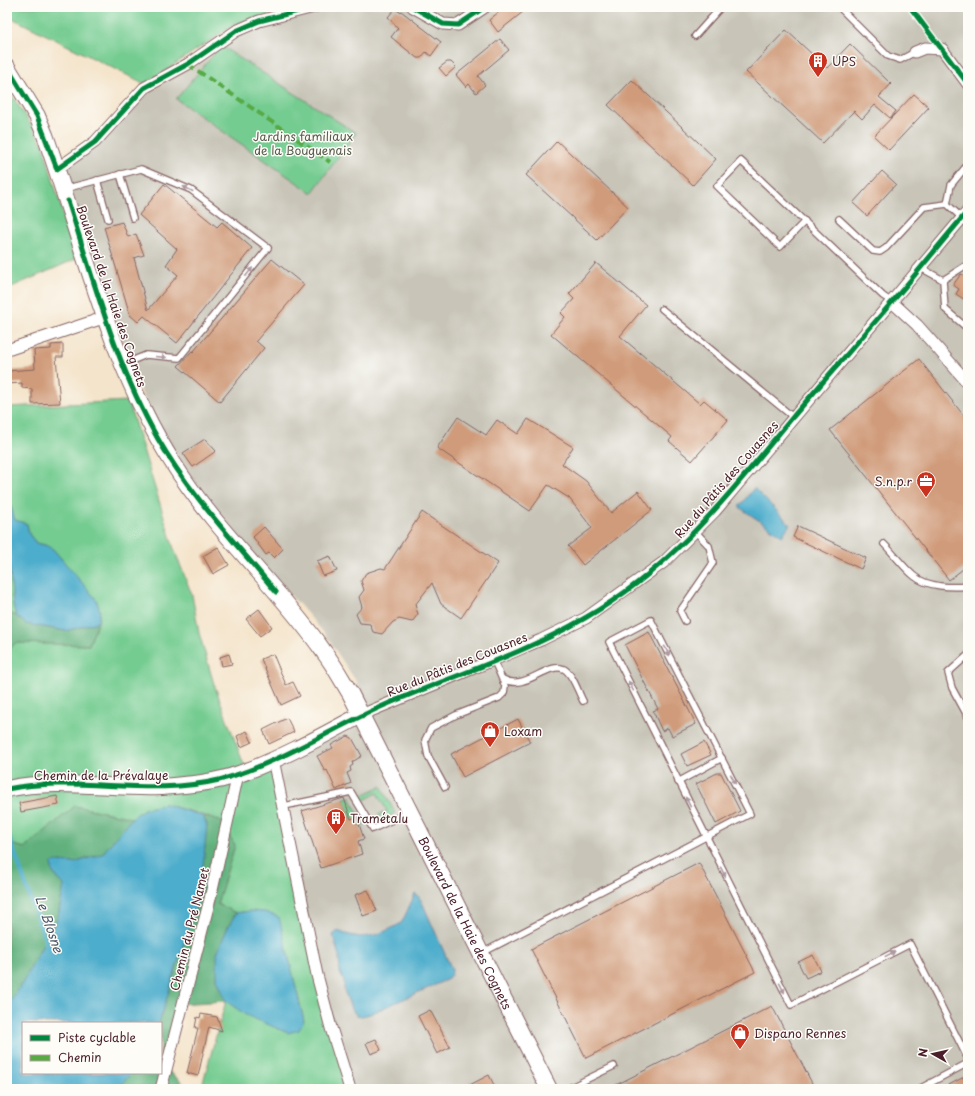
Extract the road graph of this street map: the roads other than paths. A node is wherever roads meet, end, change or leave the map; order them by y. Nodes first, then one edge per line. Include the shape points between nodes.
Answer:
1 (314, 7) edge
2 (413, 7) edge
3 (485, 7) edge
4 (721, 7) edge
5 (839, 7) edge
6 (695, 36) dead end
7 (915, 52) joint
8 (7, 68) edge
9 (968, 84) edge
10 (968, 164) edge
11 (57, 169) junction
12 (120, 174) junction
13 (97, 180) junction
14 (64, 189) junction
15 (947, 204) junction
16 (965, 215) edge
17 (133, 218) dead end
18 (108, 219) dead end
19 (839, 219) dead end
20 (805, 221) junction
21 (968, 264) edge
22 (921, 268) junction
23 (943, 280) junction
24 (892, 302) junction
25 (662, 309) dead end
26 (106, 317) junction
27 (968, 330) edge
28 (7, 350) edge
29 (123, 364) junction
30 (968, 383) edge
31 (793, 417) junction
32 (695, 531) junction
33 (884, 544) dead end
34 (968, 586) edge
35 (685, 621) dead end
36 (968, 655) edge
37 (494, 661) junction
38 (503, 679) junction
39 (583, 701) dead end
40 (362, 715) junction
41 (968, 717) edge
42 (722, 758) junction
43 (273, 759) junction
44 (238, 774) junction
45 (218, 780) joint
46 (678, 782) junction
47 (445, 787) dead end
48 (7, 789) edge
49 (284, 806) junction
50 (409, 812) junction
51 (706, 837) junction
52 (480, 954) junction
53 (968, 1059) edge
54 (968, 1064) edge
55 (614, 1066) dead end
56 (161, 1089) edge
57 (350, 1089) edge
58 (549, 1089) edge
59 (567, 1089) edge
60 (919, 1089) edge

1 - 11 street via 259,21 236,31 188,64 144,88 95,142
2 - 3 street via 443,24 458,25
4 - 6 lane
5 - 7 lane via 888,56 900,60
7 - 9 street via 925,48 942,49
8 - 11 main road, Boulevard de la Haie des Cognets via 37,116
10 - 15 lane via 951,185
11 - 14 main road, Boulevard de la Haie des Cognets
12 - 13 lane
12 - 17 lane
29 -> 12 lane via 146,355 179,358 268,248 191,190 140,169
13 - 14 lane
13 - 18 lane
14 - 26 main road, Boulevard de la Haie des Cognets
15 - 16 lane
15 - 19 lane via 924,207 880,252 873,251
16 - 22 street, Rue du Pâtis des Couasnes
20 - 20 lane via 741,161 717,186 780,247
20 - 24 lane
21 - 23 lane
22 - 23 lane
22 - 24 street, Rue du Pâtis des Couasnes
23 - 27 lane via 945,309
24 - 30 street via 917,325
24 - 31 street, Rue du Pâtis des Couasnes
25 - 31 lane
26 - 28 street
26 - 29 main road, Boulevard de la Haie des Cognets
29 - 40 main road, Boulevard de la Haie des Cognets via 146,416 174,464 216,522 325,652
31 - 32 street, Rue du Pâtis des Couasnes via 715,511
32 - 35 lane via 709,546 713,563 680,611
32 - 37 street, Rue du Pâtis des Couasnes via 646,576 586,618
33 - 34 lane via 914,577 935,585 957,588
36 - 41 lane via 948,673 952,688
37 - 38 lane
37 - 40 street, Rue du Pâtis des Couasnes
38 - 39 lane via 516,683 556,668 564,669
38 - 47 lane via 506,689 499,698 456,714 431,728 425,740 428,756
40 - 43 main road, Rue du Pâtis des Couasnes
40 - 50 main road, Boulevard de la Haie des Cognets
42 - 46 lane
46 -> 42 lane via 609,642 651,620
42 -> 51 lane via 750,814
43 - 44 main road, Rue du Pâtis des Couasnes
43 - 49 street
44 - 45 main road, Rue du Pâtis des Couasnes
44 - 56 street, Chemin du Pré Namet via 210,899
45 - 48 main road, Chemin de la Prévalaye via 161,787 55,783
51 -> 46 lane
49 - 50 lane via 351,792 373,829
49 - 57 street via 317,975
50 - 52 main road, Boulevard de la Haie des Cognets
51 - 52 lane
51 -> 53 lane via 791,1005 910,944
52 - 58 main road, Boulevard de la Haie des Cognets
54 - 60 lane
55 - 59 lane

